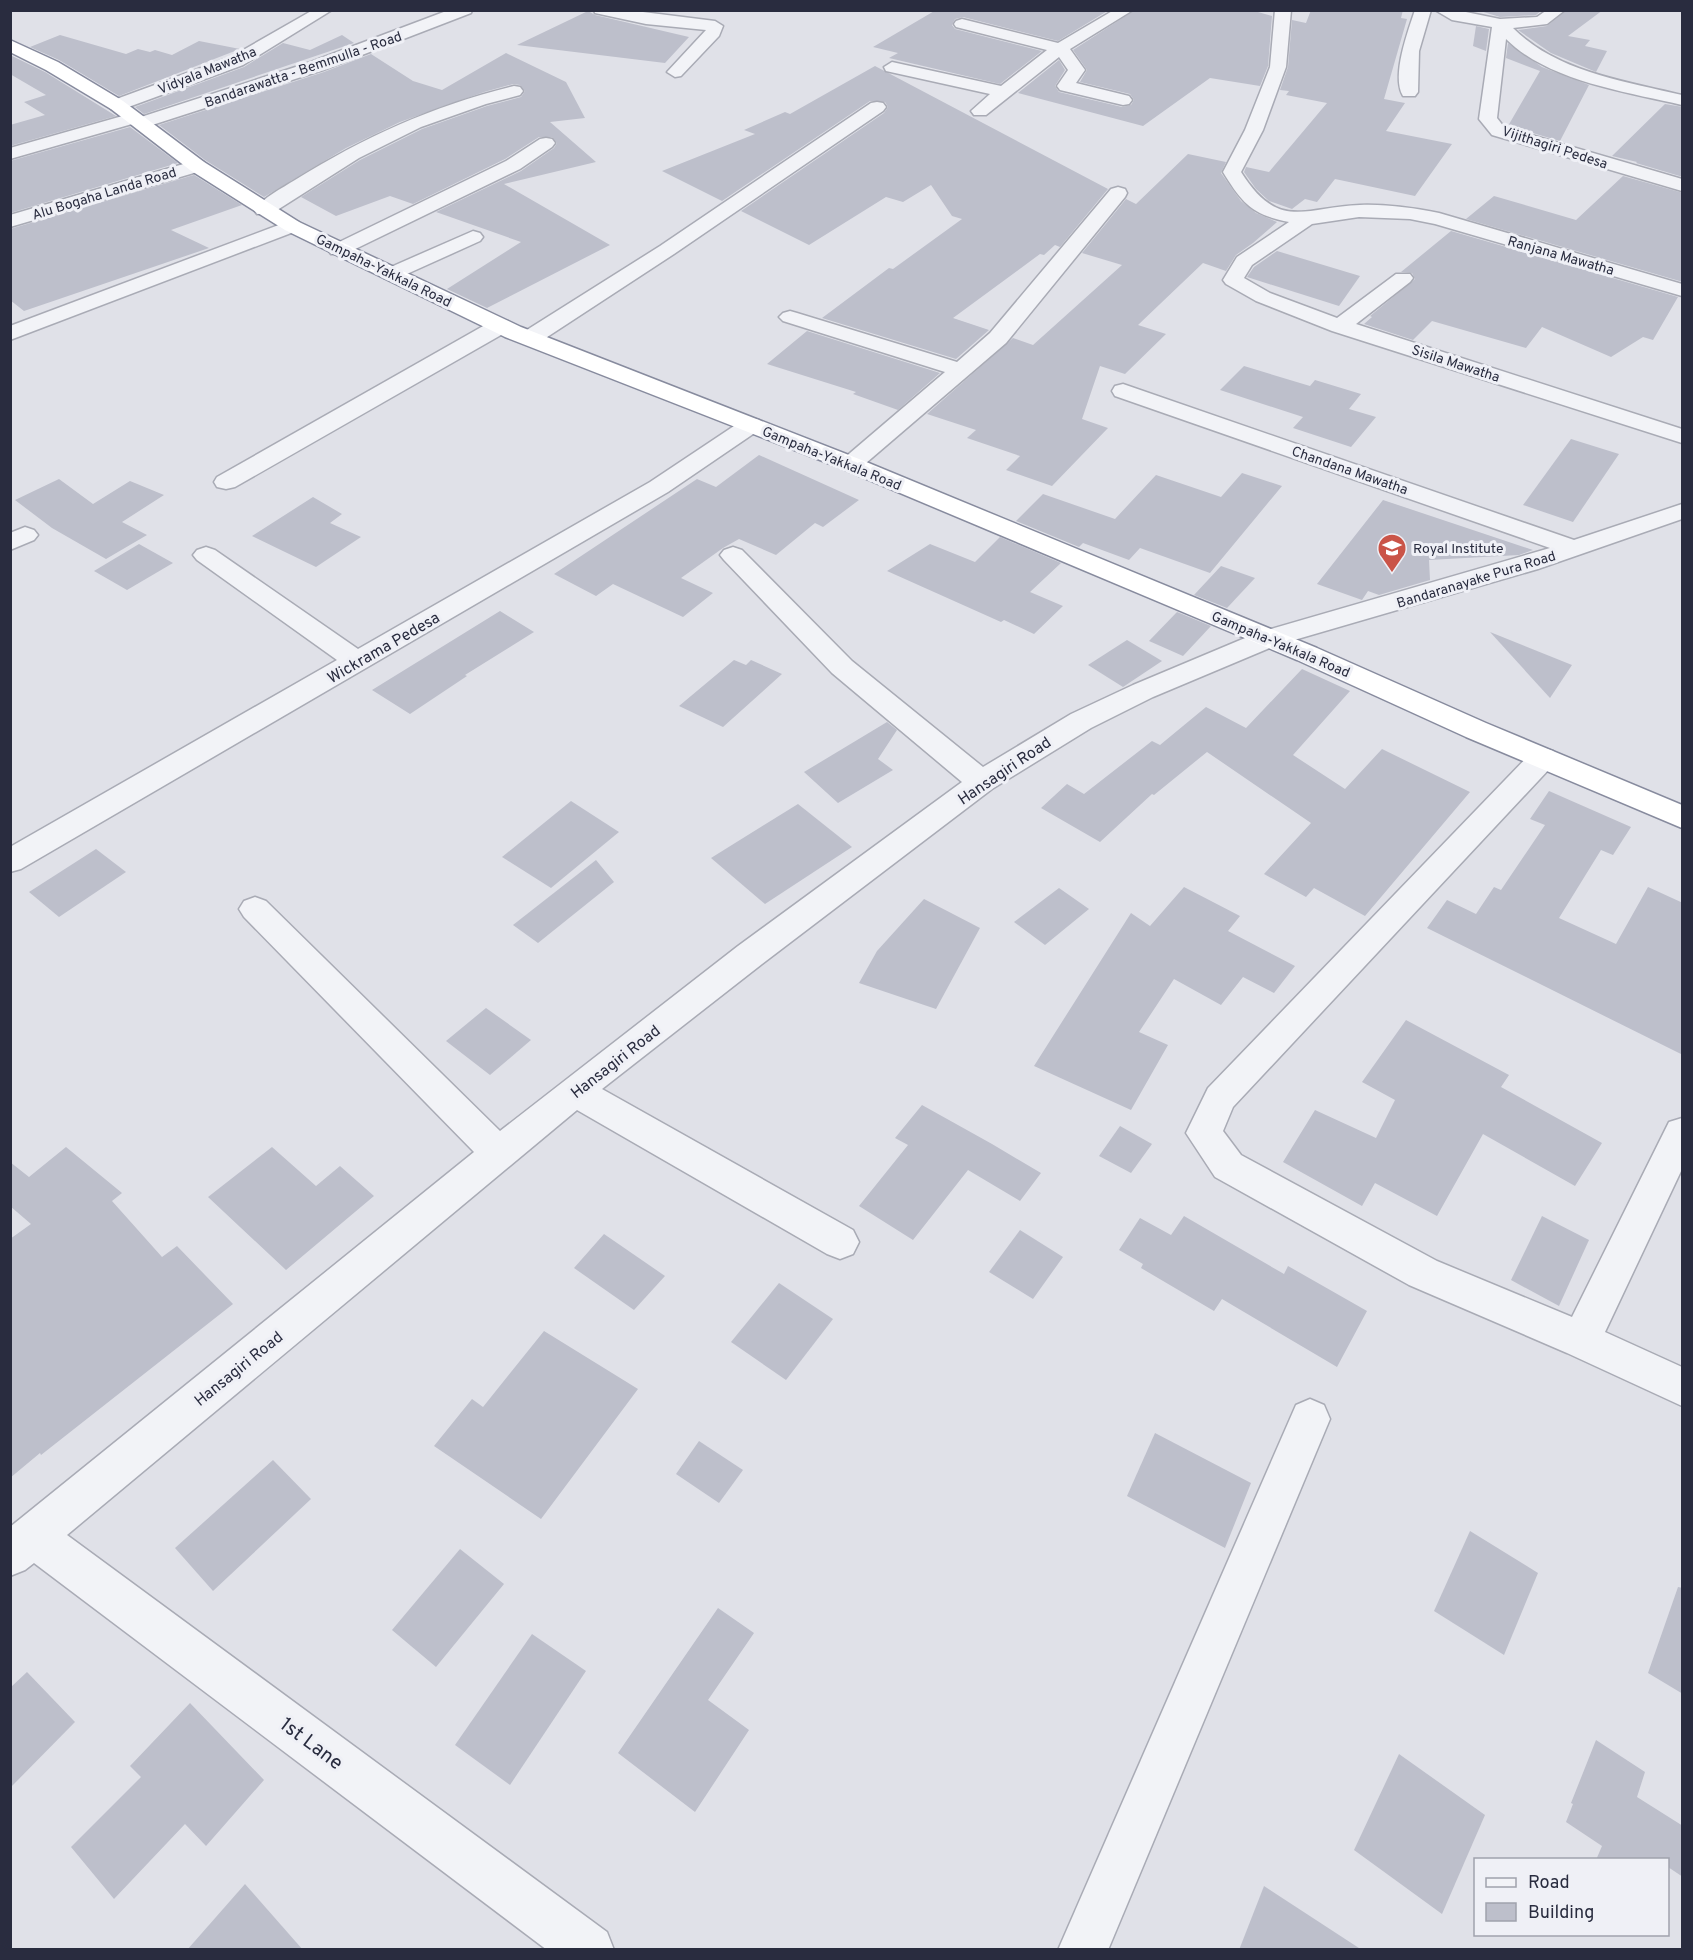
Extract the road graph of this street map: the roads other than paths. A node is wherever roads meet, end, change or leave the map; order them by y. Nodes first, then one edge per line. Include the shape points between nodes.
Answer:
1 (325, 10) edge
2 (465, 10) edge
3 (602, 10) edge
4 (1126, 10) edge
5 (1283, 10) edge
6 (1423, 10) edge
7 (1442, 10) edge
8 (1558, 10) edge
9 (962, 24) dead end
10 (1500, 24) junction
11 (10, 45) edge
12 (1060, 48) junction
13 (892, 67) dead end
14 (675, 72) dead end
15 (1024, 75) junction
16 (1066, 86) junction
17 (516, 89) dead end
18 (1003, 92) junction
19 (1409, 92) dead end
20 (1123, 100) dead end
21 (1683, 100) edge
22 (877, 107) dead end
23 (980, 111) dead end
24 (130, 115) junction
25 (546, 143) dead end
26 (10, 154) edge
27 (197, 166) junction
28 (1683, 185) edge
29 (1118, 193) dead end
30 (264, 210) junction
31 (1306, 219) junction
32 (10, 221) edge
33 (292, 226) junction
34 (473, 237) dead end
35 (338, 250) junction
36 (391, 274) junction
37 (1403, 278) dead end
38 (1683, 290) edge
39 (790, 316) dead end
40 (500, 326) junction
41 (1340, 326) junction
42 (10, 334) edge
43 (530, 338) junction
44 (961, 370) junction
45 (1123, 391) dead end
46 (751, 425) junction
47 (1683, 436) edge
48 (851, 464) junction
49 (226, 482) dead end
50 (1683, 511) edge
51 (1576, 549) junction
52 (206, 555) dead end
53 (733, 555) dead end
54 (1267, 639) junction
55 (358, 662) junction
56 (1542, 758) junction
57 (982, 782) junction
58 (1683, 817) edge
59 (10, 861) edge
60 (255, 909) dead end
61 (575, 1091) junction
62 (1683, 1133) edge
63 (499, 1154) junction
64 (840, 1242) dead end
65 (1581, 1340) junction
66 (1683, 1387) edge
67 (1310, 1419) dead end
68 (22, 1546) edge
69 (589, 1950) edge
70 (1083, 1950) edge

1 - 24 street, Vidyala Mawatha via 237,61
2 - 24 street, Bandarawatta - Bemmulla - Road via 317,66
3 - 14 street via 715,26 713,33
4 - 12 street
5 - 31 street via 1278,67 1254,130 1232,172 1246,195 1268,212
6 - 19 street via 1406,71
7 - 10 street via 1458,17
8 - 10 street via 1541,21
9 - 12 street
10 - 21 street via 1516,40 1556,66
10 - 28 street, Vijithagiri Pedesa via 1488,119 1498,130
11 - 24 highway, Gampaha-Yakkala Road via 52,66
12 - 15 street
12 - 16 street via 1077,70
13 - 18 street
15 - 16 street
15 - 18 street
16 - 20 street
17 - 30 street via 471,100 350,153
18 - 23 street
22 - 43 street via 668,250
24 - 26 street
24 - 27 highway, Gampaha-Yakkala Road
25 - 35 street via 513,165
27 - 30 highway, Gampaha-Yakkala Road
27 - 32 street, Alu Bogaha Landa Road
29 - 44 street via 1006,330
30 - 33 highway, Gampaha-Yakkala Road
31 - 38 street, Ranjana Mawatha via 1359,211 1410,213
31 - 41 street, Sisila Mawatha via 1244,261 1233,280 1263,297
33 - 35 highway, Gampaha-Yakkala Road
33 - 42 street
34 - 36 street
35 - 36 highway, Gampaha-Yakkala Road
36 - 40 highway, Gampaha-Yakkala Road
37 - 41 street
39 - 44 street
40 - 43 highway, Gampaha-Yakkala Road
40 - 49 street
41 - 47 street, Sisila Mawatha
43 - 46 highway, Gampaha-Yakkala Road
44 - 48 street
45 - 51 street, Chandana Mawatha
46 - 48 highway, Gampaha-Yakkala Road
46 - 55 street, Wickrama Pedesa via 659,488
48 - 54 highway, Gampaha-Yakkala Road
50 - 51 street, Bandaranayake Pura Road
51 - 54 street, Bandaranayake Pura Road
52 - 55 street
53 - 57 street via 842,667
54 - 56 highway, Gampaha-Yakkala Road
54 - 57 street, Hansagiri Road via 1081,721
55 - 59 street, Wickrama Pedesa
56 - 58 highway, Gampaha-Yakkala Road
56 - 65 street via 1220,1098 1204,1132 1228,1166 1423,1273
57 - 61 street, Hansagiri Road
60 - 63 street
61 - 63 street, Hansagiri Road
61 - 64 street
62 - 65 street
63 - 68 street, Hansagiri Road
65 - 66 street
67 - 70 street
68 - 69 street, 1st Lane

